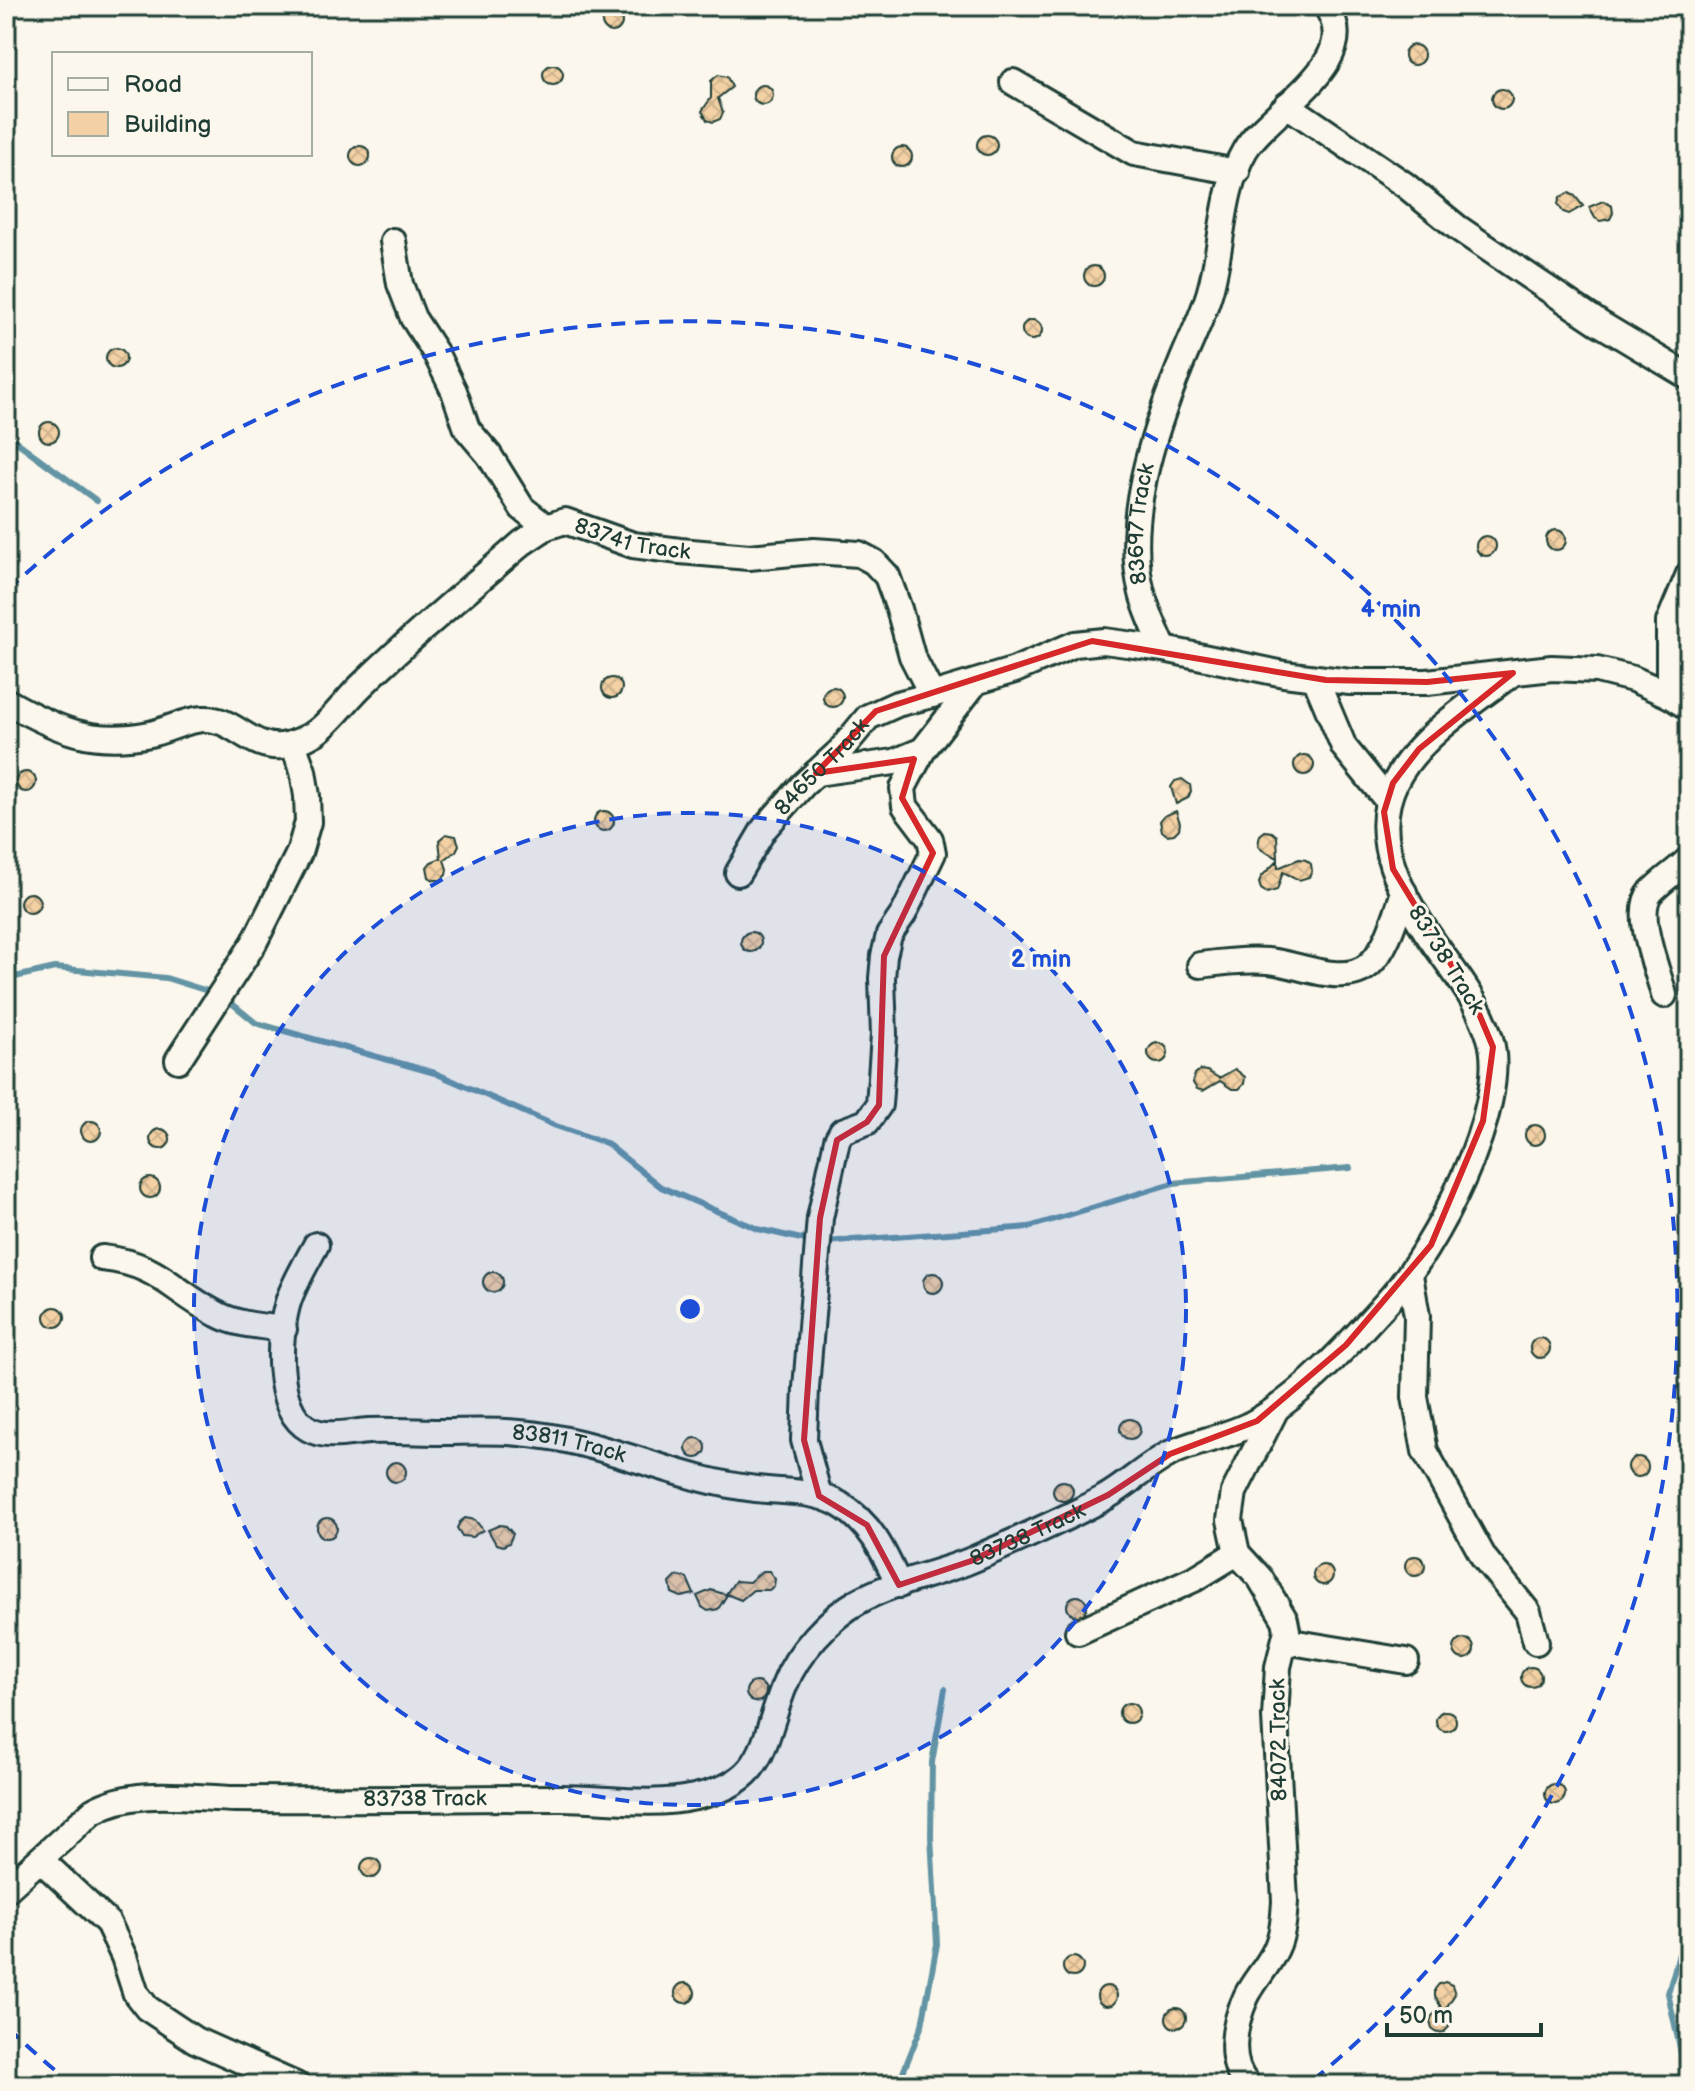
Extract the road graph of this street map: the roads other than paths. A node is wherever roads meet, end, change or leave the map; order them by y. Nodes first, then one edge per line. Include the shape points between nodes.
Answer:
1 (1326, 6) edge
2 (1013, 82) dead end
3 (1287, 105) junction
4 (1237, 172) junction
5 (393, 241) dead end
6 (1689, 377) edge
7 (546, 527) junction
8 (1689, 574) edge
9 (1164, 649) junction
10 (1513, 673) junction
11 (1315, 678) junction
12 (975, 683) junction
13 (932, 695) junction
14 (6, 700) edge
15 (1679, 702) edge
16 (293, 744) junction
17 (923, 750) junction
18 (816, 773) junction
19 (1387, 800) junction
20 (1689, 859) edge
21 (738, 873) dead end
22 (1404, 892) junction
23 (1200, 965) dead end
24 (1664, 995) dead end
25 (178, 1060) dead end
26 (316, 1245) dead end
27 (102, 1258) dead end
28 (1410, 1275) junction
29 (284, 1324) junction
30 (1276, 1409) junction
31 (819, 1496) junction
32 (1237, 1553) junction
33 (899, 1585) junction
34 (1078, 1632) dead end
35 (1285, 1641) junction
36 (1536, 1642) dead end
37 (1406, 1661) dead end
38 (41, 1860) junction
39 (6, 1890) edge
40 (296, 2085) edge
41 (1248, 2085) edge

1 - 3 street, 83697 Track via 1336,25 1332,55
2 - 4 street via 1134,153
3 - 4 street, 83697 Track via 1255,137
3 - 6 street via 1536,281
4 - 9 street, 83697 Track via 1204,311 1161,416 1143,484 1138,574
5 - 7 street via 400,284 413,318 454,391 467,429 522,508
7 - 13 street, 83741 Track via 565,521 633,545 749,557 814,551 859,554 887,576 912,656
7 - 16 street, 83741 Track via 457,599 316,732
8 - 15 street via 1669,622
9 - 11 street
9 - 12 street via 1084,642
10 - 11 street via 1378,683
10 - 15 street via 1597,670 1633,679
10 - 19 street, 83738 Track via 1419,749
11 - 19 street via 1344,747
12 - 13 street
12 - 17 street
13 - 18 street, 84650 Track via 872,714
14 - 16 street via 50,725 86,737 151,734 203,718 223,721 260,743
16 - 25 street via 307,796 308,822 299,853 254,943
17 - 18 street via 894,762
17 - 31 street via 908,774 902,798 930,839 933,853 889,935 884,956 879,1105 867,1122 842,1131 837,1140 820,1218 804,1440
18 - 21 street, 84650 Track via 764,829
19 - 22 street, 83738 Track via 1387,841
20 - 24 street via 1650,894 1644,907
22 - 23 street via 1379,954 1351,974 1267,960
22 - 28 street, 83738 Track via 1479,1010 1494,1059 1490,1096 1460,1187
26 - 29 street, 83811 Track via 289,1299
27 - 29 street via 149,1268 219,1316 246,1324
28 - 30 street, 83738 Track via 1346,1345
28 - 36 street via 1417,1316 1415,1397 1425,1451 1484,1558 1528,1612
29 - 31 street, 83811 Track via 281,1364 286,1397 303,1425 316,1432 521,1433 570,1441 699,1478
30 - 32 street via 1232,1498
30 - 33 street, 83738 Track via 1242,1429 1170,1454 1068,1516 971,1561
31 - 33 street, 83811 Track via 867,1525
32 - 34 street via 1196,1578
32 - 35 street, 84072 Track via 1278,1607 1285,1620
33 - 38 street, 83738 Track via 857,1602 803,1654 785,1684 757,1761 743,1777 717,1791 645,1801 133,1798 93,1811
35 - 37 street
35 - 41 street, 84072 Track via 1275,1717 1283,1929 1245,1999 1236,2029 1234,2056
38 - 39 street, 83738 Track
38 - 40 street via 108,1923 136,1994 147,2008 195,2040

